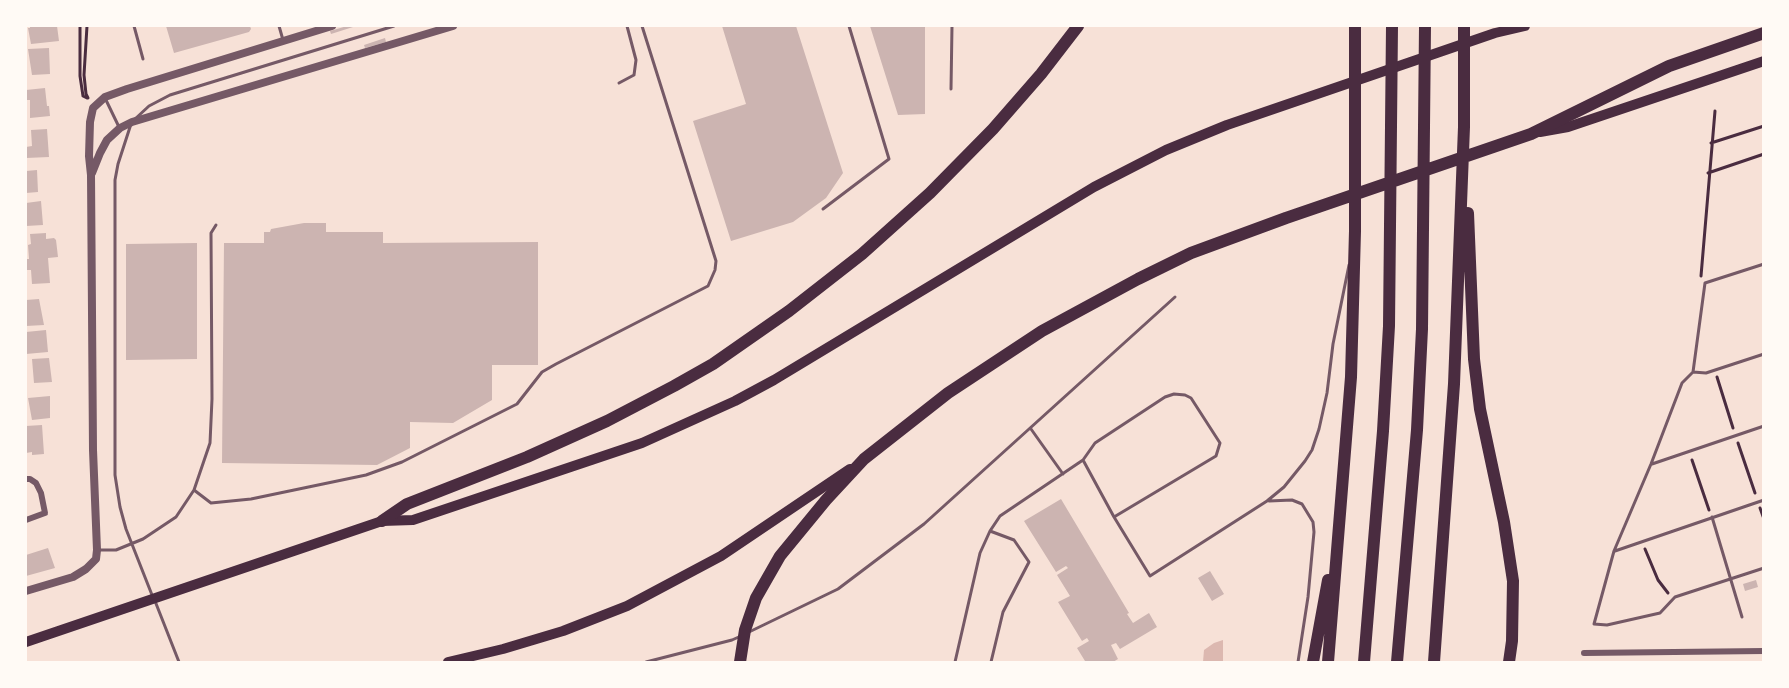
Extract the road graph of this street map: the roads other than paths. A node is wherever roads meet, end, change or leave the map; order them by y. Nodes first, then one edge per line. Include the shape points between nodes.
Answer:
1 (134, 26) edge
2 (279, 26) edge
3 (332, 26) edge
4 (394, 26) edge
5 (453, 26) edge
6 (627, 26) edge
7 (642, 26) edge
8 (849, 26) edge
9 (952, 26) edge
10 (1078, 26) edge
11 (1356, 26) edge
12 (1392, 26) edge
13 (1425, 26) edge
14 (1464, 26) edge
15 (1508, 26) edge
16 (1525, 26) edge
17 (1495, 33) junction
18 (1764, 33) edge
19 (283, 40) junction
20 (143, 59) dead end
21 (1764, 61) edge
22 (620, 83) dead end
23 (951, 89) dead end
24 (105, 98) junction
25 (132, 122) junction
26 (120, 128) junction
27 (1464, 128) junction
28 (1531, 134) junction
29 (91, 175) junction
30 (823, 209) dead end
31 (216, 225) dead end
32 (1355, 231) junction
33 (1764, 264) edge
34 (1175, 297) dead end
35 (1764, 354) edge
36 (1693, 372) junction
37 (1764, 426) edge
38 (1031, 429) junction
39 (864, 459) junction
40 (1083, 460) junction
41 (1651, 464) junction
42 (1063, 474) junction
43 (26, 480) edge
44 (194, 490) junction
45 (1764, 500) edge
46 (1267, 501) junction
47 (1340, 511) junction
48 (1114, 518) junction
49 (1712, 518) junction
50 (26, 520) edge
51 (386, 521) junction
52 (990, 531) junction
53 (97, 550) junction
54 (1614, 551) junction
55 (1764, 568) edge
56 (1730, 578) junction
57 (26, 591) edge
58 (1742, 617) dead end
59 (26, 642) edge
60 (1764, 651) edge
61 (1584, 653) dead end
62 (179, 663) edge
63 (448, 663) edge
64 (646, 663) edge
65 (740, 663) edge
66 (955, 663) edge
67 (991, 663) edge
68 (1298, 663) edge
69 (1313, 663) edge
70 (1328, 663) edge
71 (1364, 663) edge
72 (1397, 663) edge
73 (1434, 663) edge
74 (1509, 663) edge

1 - 20 lane
2 - 19 lane
3 - 19 street
4 - 25 lane via 170,95 149,106
5 - 25 street
6 - 22 lane via 636,60 634,75
7 - 44 lane via 716,261 708,286 542,372 517,404 402,462 366,475 251,499 211,503
8 - 30 lane via 889,159
9 - 23 lane
10 - 51 highway via 1041,74 939,184 862,254 789,311 713,364 607,421 408,504
11 - 32 highway
12 - 71 highway via 1389,326
13 - 72 highway via 1422,329
14 - 27 highway
15 - 17 highway
16 - 17 highway
17 - 51 highway via 1186,141 1124,171 774,380 705,416 642,443 413,520
18 - 28 highway via 1669,66
19 - 24 street
21 - 28 highway via 1568,128
24 - 26 lane
24 - 29 street via 93,108 89,136
25 - 26 street
25 - 62 lane via 115,180 117,490 126,529
26 - 29 street via 107,140
27 - 73 highway via 1450,461
27 - 74 highway via 1474,359 1513,581
28 - 39 highway via 1191,253 1025,342 948,393
29 - 53 street
31 - 44 lane via 211,233 210,443
32 - 46 lane via 1327,393 1312,450 1298,471
32 - 47 highway via 1351,377
33 - 36 lane via 1705,283
34 - 38 lane
35 - 36 lane via 1715,370
36 - 41 lane via 1682,383
37 - 41 lane
38 - 42 lane
38 - 64 lane via 924,524 838,589 732,640
39 - 63 highway via 721,556 627,606 563,631
39 - 65 highway via 792,540 756,598 745,630
40 - 42 lane
40 - 48 lane
40 - 48 lane via 1095,442 1174,394 1191,398 1220,443 1216,456
41 - 54 lane
42 - 52 lane via 1000,516
43 - 50 street via 36,483 45,513
44 - 53 lane via 176,517 143,539 116,550
45 - 49 lane
46 - 48 lane via 1150,576
46 - 68 lane via 1292,500 1302,504 1313,522
47 - 69 highway
47 - 70 highway
49 - 54 lane
49 - 56 lane
51 - 59 highway
52 - 66 lane via 980,553
52 - 67 lane via 1014,540 1029,562 1003,612
53 - 57 street via 96,559 73,578
54 - 56 lane via 1594,624 1607,625 1660,613 1675,597
55 - 56 lane
56 - 58 lane
60 - 61 street

